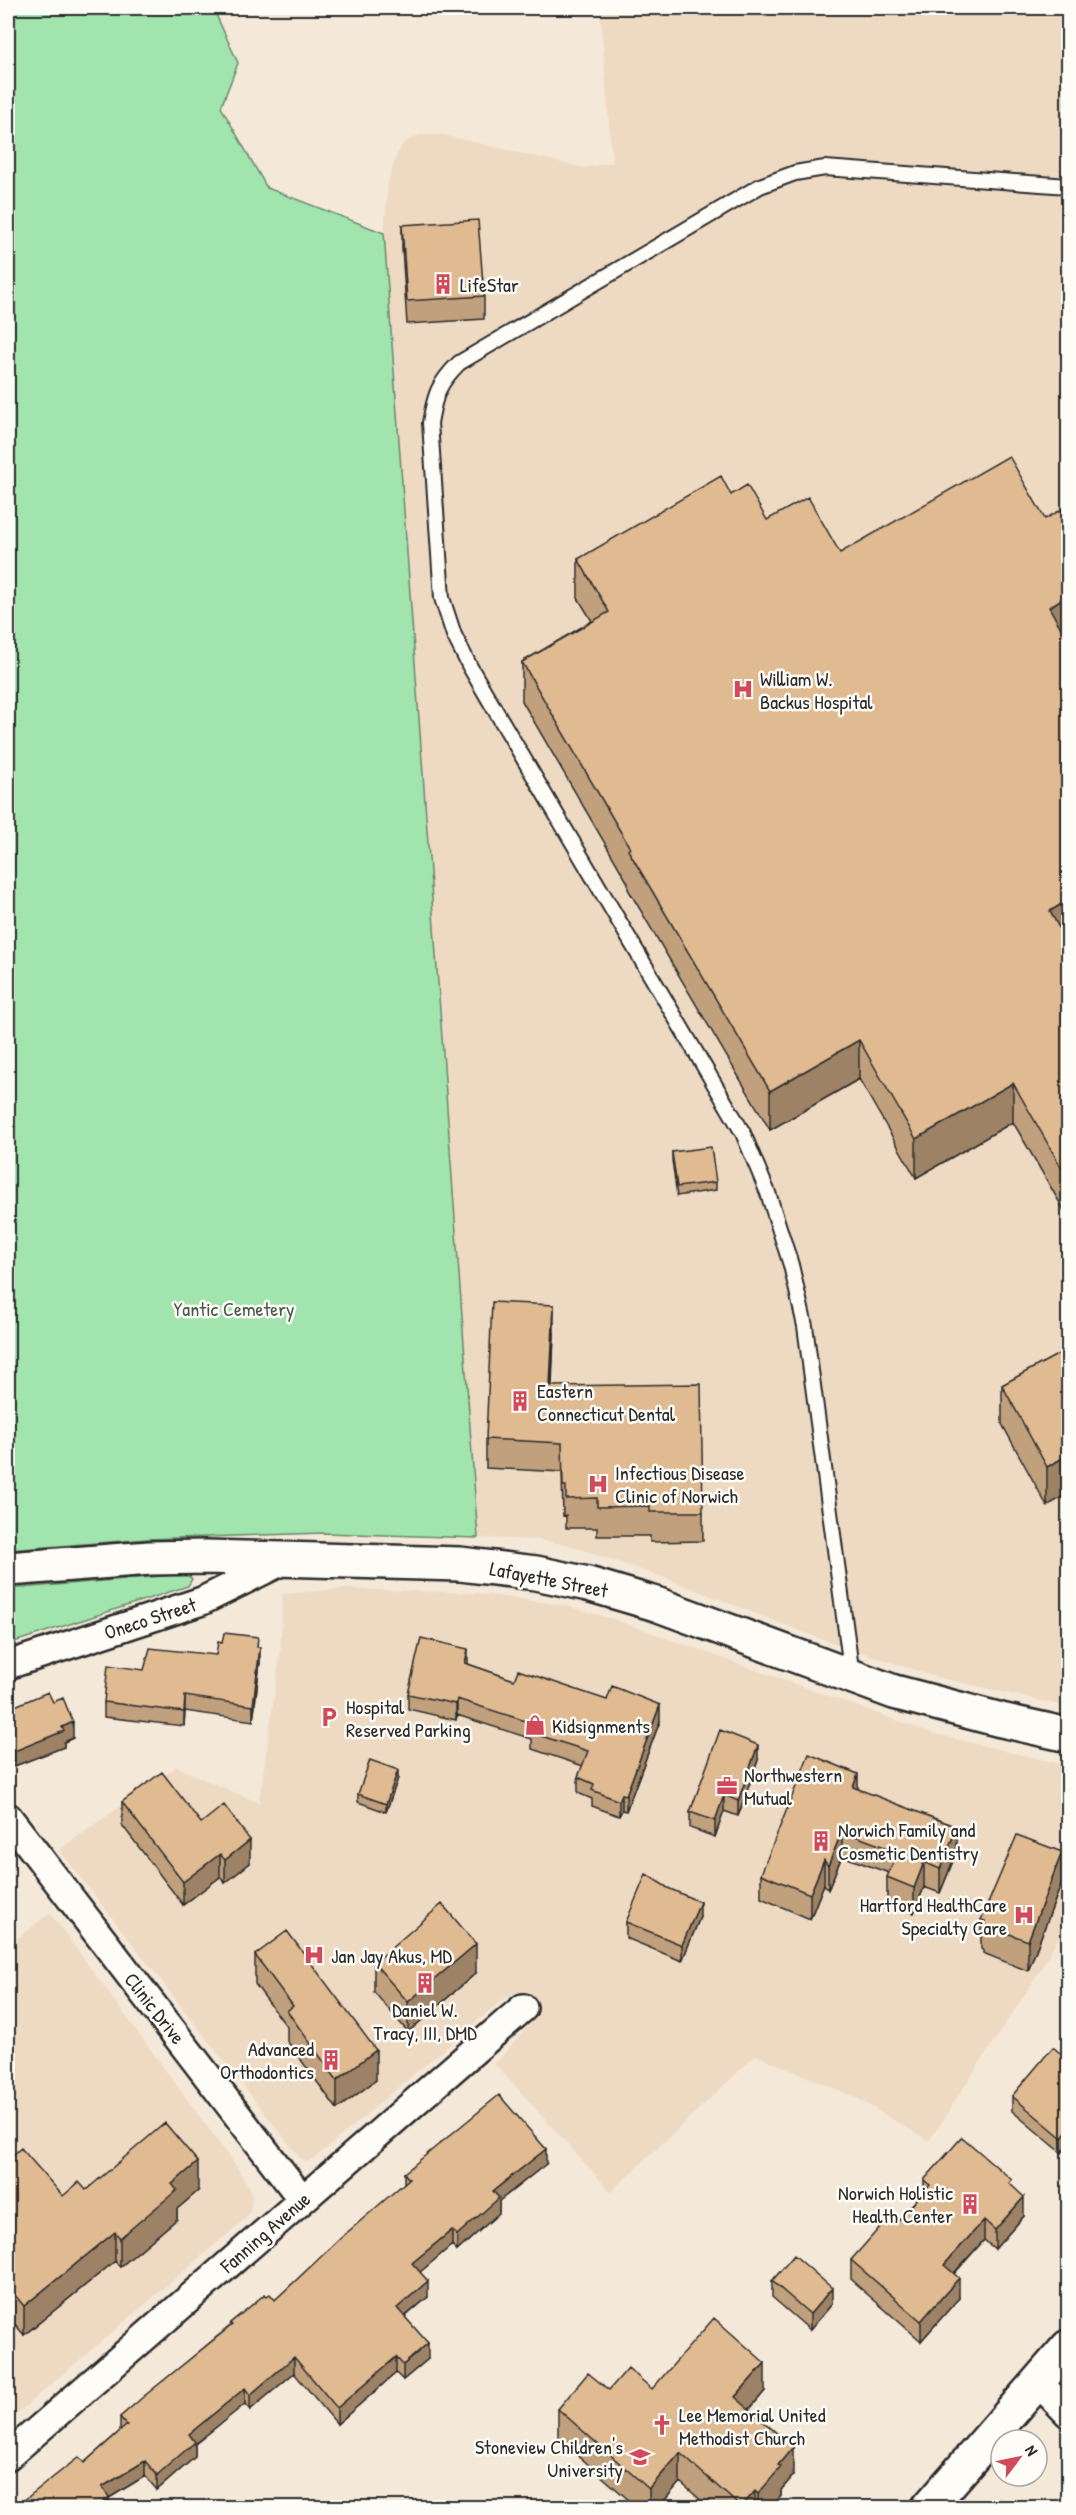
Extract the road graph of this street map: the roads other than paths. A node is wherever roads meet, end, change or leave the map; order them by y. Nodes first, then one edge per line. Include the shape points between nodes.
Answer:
1 (1068, 186) edge
2 (287, 1559) junction
3 (8, 1569) edge
4 (8, 1665) edge
5 (852, 1679) junction
6 (1068, 1735) edge
7 (8, 1817) edge
8 (523, 2008) dead end
9 (302, 2199) junction
10 (1068, 2347) edge
11 (1038, 2382) junction
12 (1068, 2413) edge
13 (8, 2456) edge
14 (928, 2508) edge

1 - 5 lane via 825,168 795,173 760,186 459,363 435,394 432,414 442,598 454,635 743,1133 768,1193 805,1326
2 - 3 main road, Lafayette Street via 150,1558
2 - 4 street, Oneco Street via 209,1599
2 - 5 main road, Lafayette Street via 460,1564 553,1576 656,1604
5 - 6 main road, Lafayette Street
7 - 9 street, Clinic Drive
8 - 9 street, Fanning Avenue
9 - 13 street, Fanning Avenue
10 - 11 main road
11 - 12 street
11 - 14 main road

